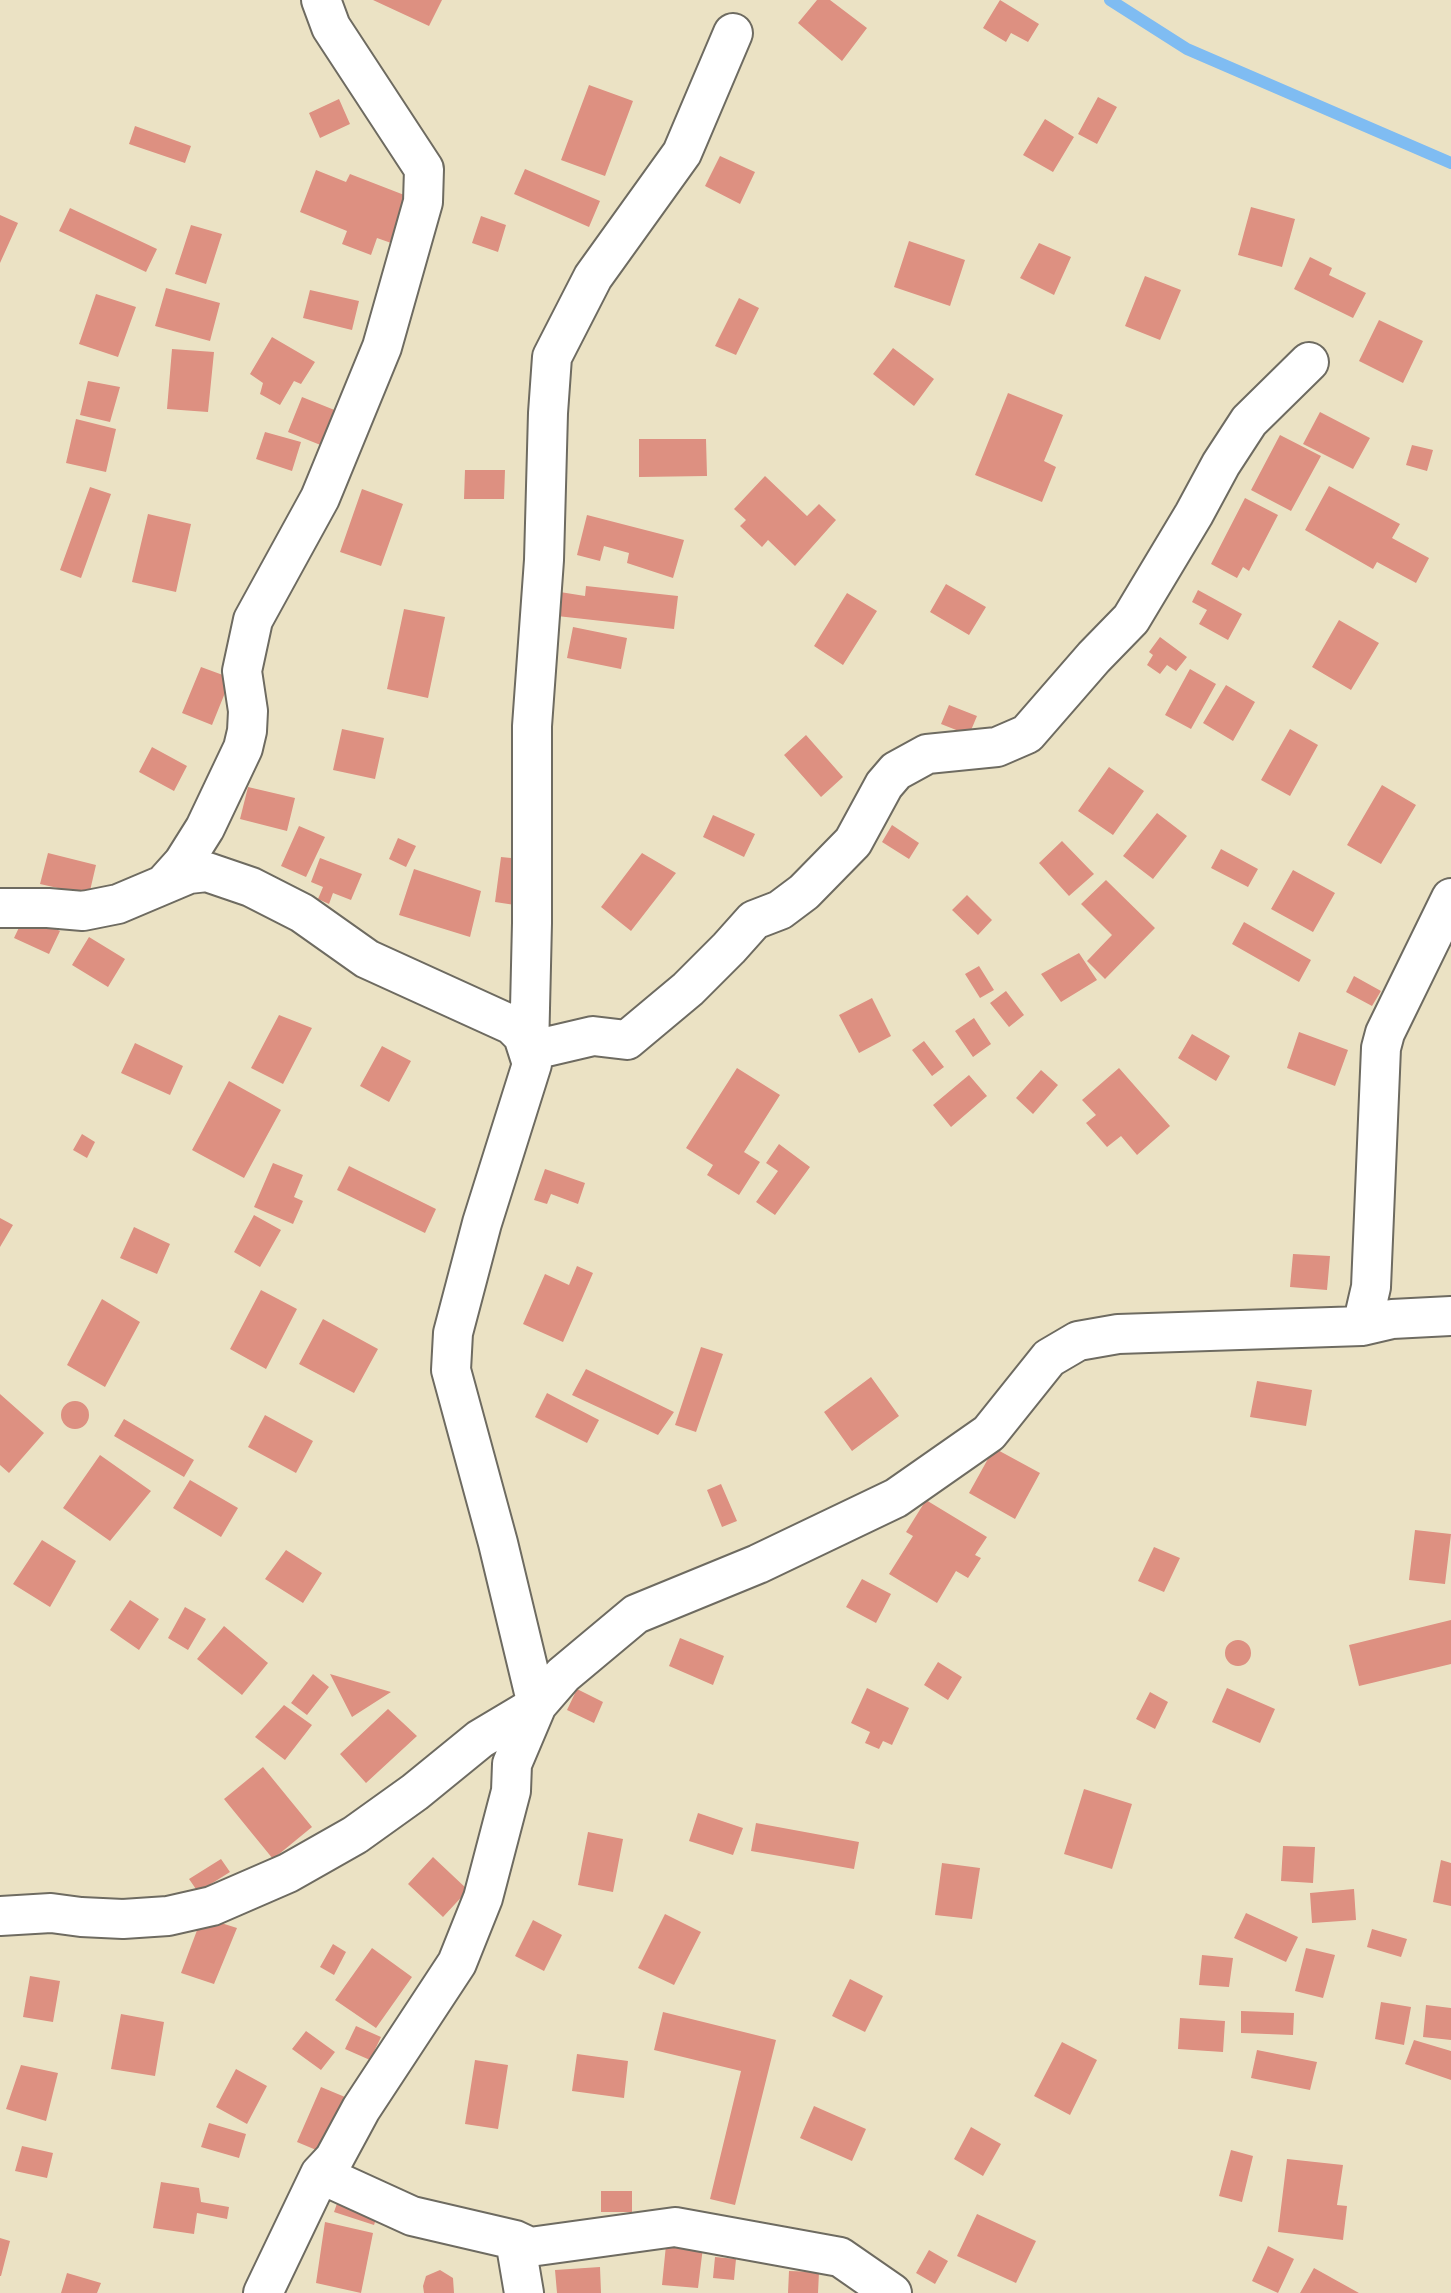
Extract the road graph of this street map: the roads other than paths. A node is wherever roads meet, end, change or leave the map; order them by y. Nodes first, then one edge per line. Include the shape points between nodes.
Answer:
1 (321, 0) edge
2 (733, 33) dead end
3 (1309, 362) dead end
4 (166, 882) junction
5 (1451, 898) edge
6 (0, 908) edge
7 (529, 1051) junction
8 (1451, 1316) edge
9 (1362, 1326) junction
10 (537, 1705) junction
11 (0, 1916) edge
12 (320, 2174) junction
13 (515, 2240) junction
14 (263, 2293) edge
15 (524, 2293) edge
16 (892, 2293) edge

1 - 4 street via 331,27 424,169 424,202 382,347 326,486 253,620 242,671 248,711 243,748 205,828
2 - 7 street via 682,153 593,278 552,357 544,560 531,726
3 - 7 street via 1249,421 1131,619 1027,734 997,747 927,754 896,771 853,842 804,892 780,910 754,920 688,989 627,1040 593,1036
4 - 6 street via 118,904 83,911
4 - 7 street via 207,873 251,887 302,913 368,959 512,1026
5 - 9 street via 1381,1048 1371,1287
7 - 10 street via 532,1064 453,1333 451,1370
8 - 9 street
9 - 10 street via 1118,1334 1078,1341 1049,1357 989,1433 896,1498 758,1564 636,1614 563,1675
10 - 11 street via 480,1739 355,1835 288,1873 212,1906 168,1916 123,1919 51,1913
10 - 12 street via 512,1764 511,1791 483,1898 457,1963 361,2109 334,2159
12 - 13 street via 412,2216
12 - 14 street
13 - 15 street
13 - 16 street via 530,2247 675,2227 840,2257

